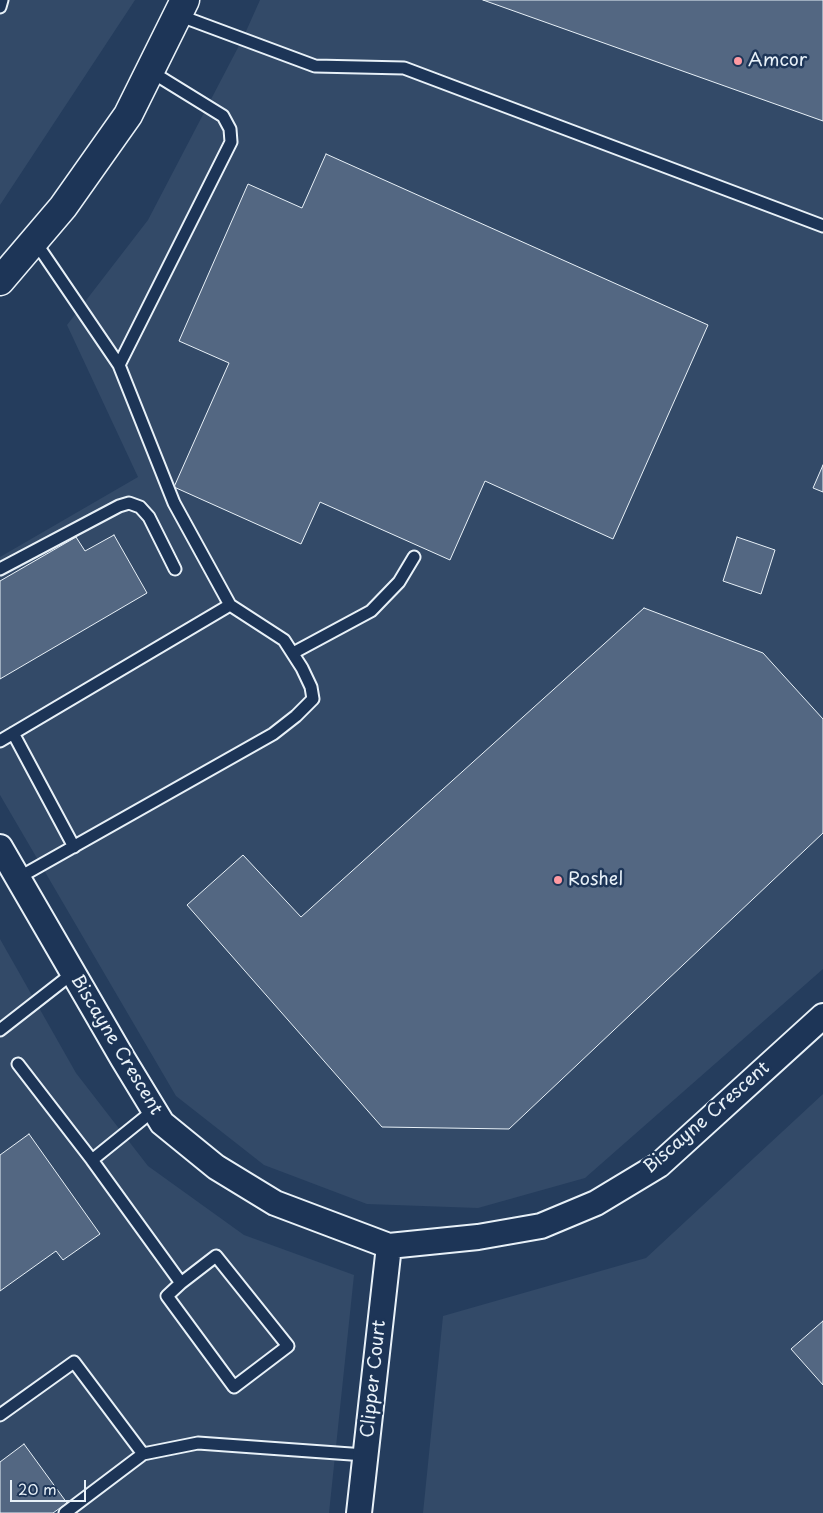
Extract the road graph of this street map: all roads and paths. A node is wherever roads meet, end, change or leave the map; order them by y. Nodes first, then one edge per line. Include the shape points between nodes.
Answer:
1 (2, 0) edge
2 (0, 7) edge
3 (182, 7) edge
4 (150, 71) junction
5 (823, 226) edge
6 (34, 240) junction
7 (0, 281) edge
8 (119, 365) junction
9 (414, 557) dead end
10 (0, 569) edge
11 (176, 569) dead end
12 (230, 605) junction
13 (293, 654) junction
14 (13, 733) junction
15 (0, 741) edge
16 (74, 846) junction
17 (0, 847) edge
18 (18, 878) junction
19 (73, 972) junction
20 (823, 1016) edge
21 (0, 1030) edge
22 (18, 1064) dead end
23 (154, 1110) junction
24 (92, 1160) junction
25 (389, 1246) junction
26 (181, 1283) junction
27 (0, 1414) edge
28 (143, 1454) junction
29 (365, 1455) junction
30 (65, 1513) edge
31 (359, 1513) edge

1 - 2 lane
3 - 4 street
3 - 5 lane via 315,66 404,68
4 - 6 street via 128,116 63,207
4 - 8 lane via 223,116 230,129 231,142
6 - 7 street
6 - 8 lane
8 - 12 lane via 174,502
9 - 13 lane via 399,582 371,611
10 - 11 lane via 128,504 140,507 149,517
12 - 13 lane via 284,640
12 - 14 lane
13 - 16 lane via 302,668 313,699 296,716 273,734
14 - 15 lane
14 - 16 lane
16 - 18 lane
17 - 18 street, Biscayne Crescent
18 - 19 street, Biscayne Crescent
19 - 21 lane
19 - 23 street, Biscayne Crescent
20 - 25 street, Biscayne Crescent via 658,1165 596,1203 541,1226 478,1237
22 - 24 lane
23 - 24 lane
23 - 25 street, Biscayne Crescent via 162,1123 216,1167 275,1203
24 - 26 lane
25 - 29 street, Clipper Court
26 - 26 lane via 216,1256 288,1346 234,1388 167,1296
27 - 28 lane via 74,1362
28 - 29 lane via 198,1443
28 - 30 lane
29 - 31 street, Clipper Court

